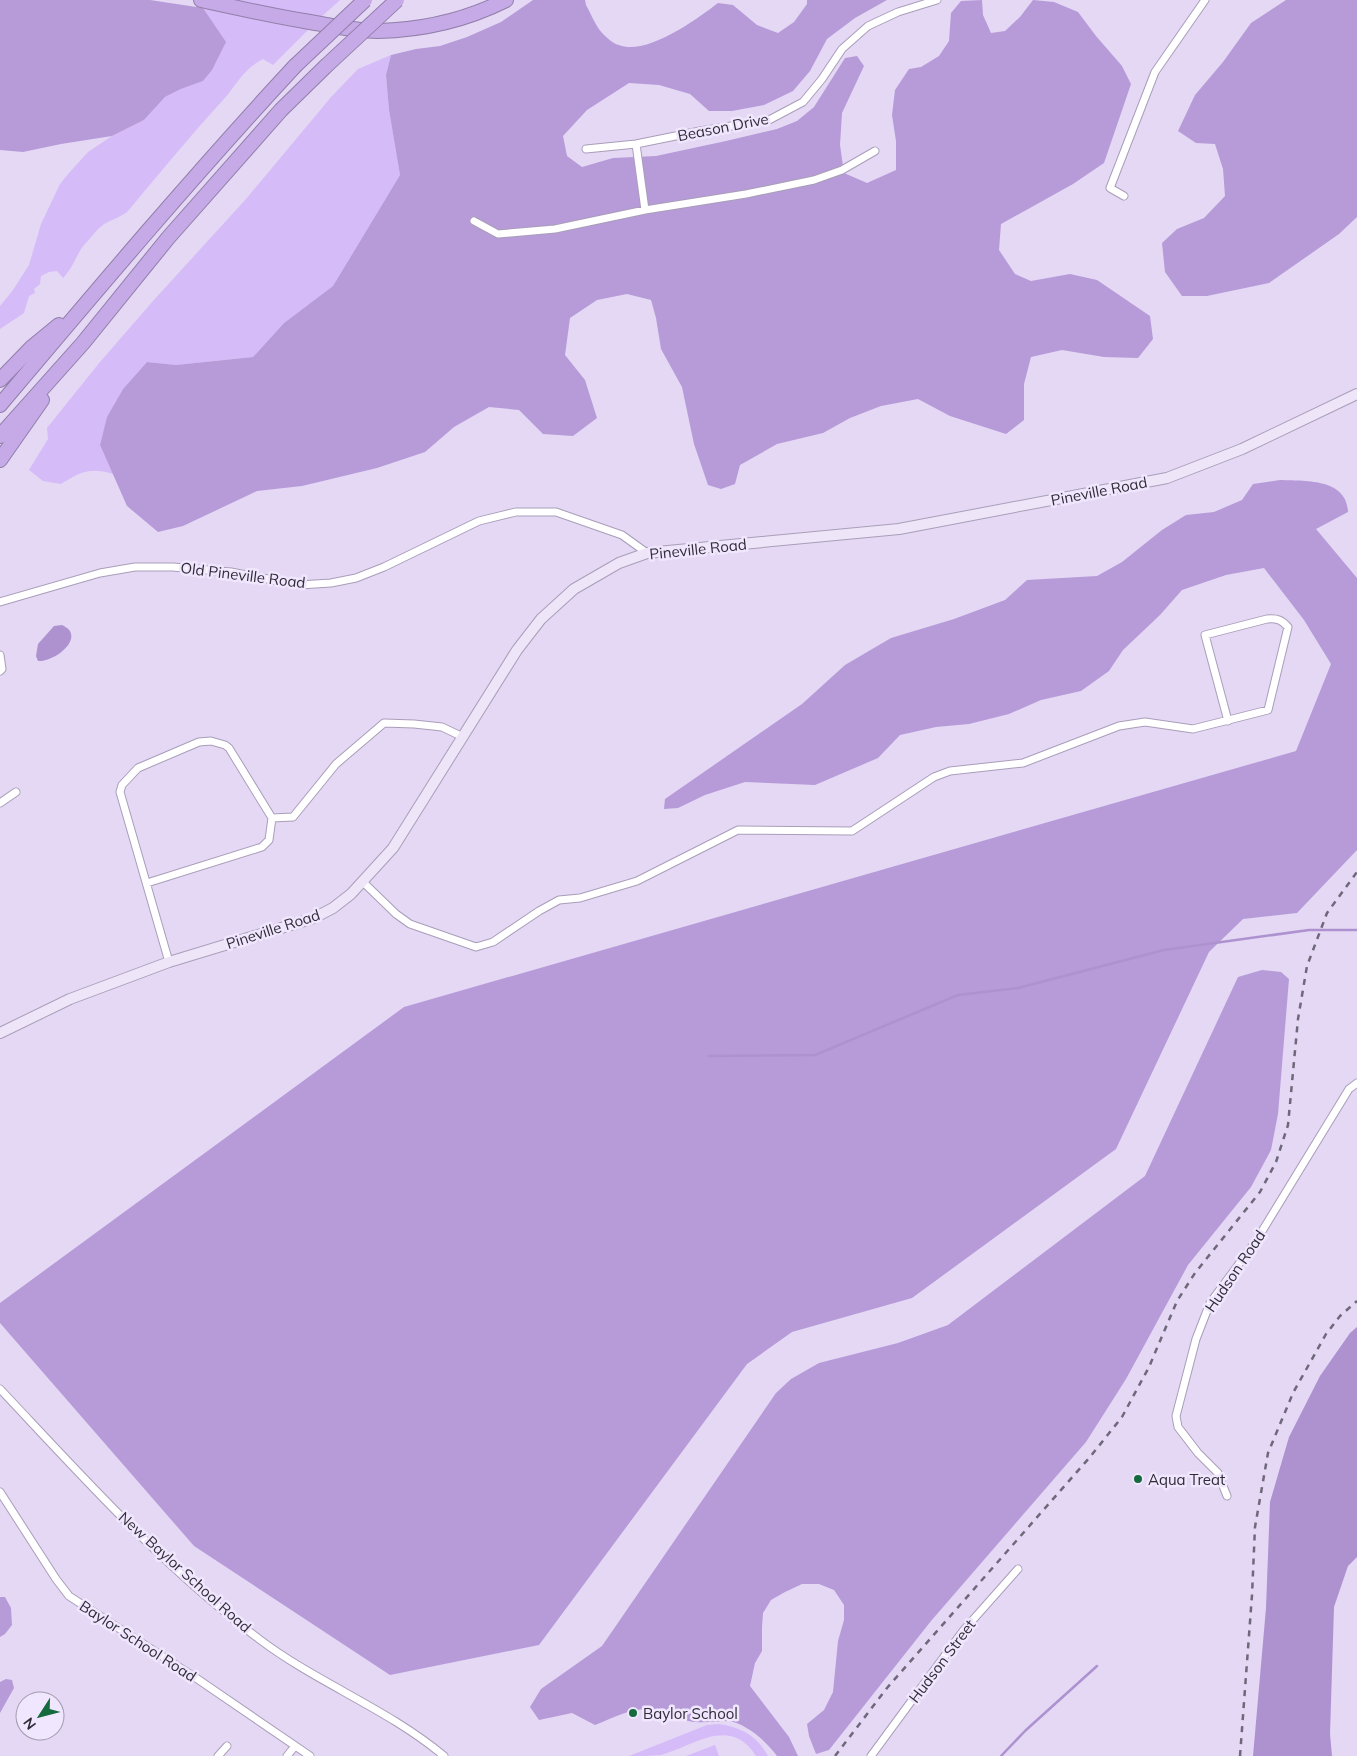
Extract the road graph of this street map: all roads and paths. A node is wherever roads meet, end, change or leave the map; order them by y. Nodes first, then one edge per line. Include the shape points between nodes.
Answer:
1 (201, 0) edge
2 (365, 0) edge
3 (396, 0) edge
4 (506, 0) edge
5 (937, 0) edge
6 (1205, 0) edge
7 (636, 144) junction
8 (586, 149) dead end
9 (876, 151) dead end
10 (1124, 196) dead end
11 (645, 210) junction
12 (474, 221) dead end
13 (88, 300) junction
14 (84, 343) junction
15 (0, 380) edge
16 (1357, 394) edge
17 (0, 405) edge
18 (0, 436) edge
19 (0, 460) edge
20 (647, 553) junction
21 (0, 602) edge
22 (0, 655) edge
23 (0, 670) edge
24 (1228, 721) junction
25 (463, 736) junction
26 (16, 792) dead end
27 (0, 803) edge
28 (272, 818) junction
29 (363, 882) junction
30 (147, 883) junction
31 (169, 962) junction
32 (0, 1033) edge
33 (1357, 1083) edge
34 (0, 1389) edge
35 (0, 1492) edge
36 (1227, 1496) dead end
37 (1018, 1569) dead end
38 (227, 1746) dead end
39 (295, 1746) junction
40 (218, 1756) edge
41 (287, 1756) edge
42 (310, 1756) edge
43 (444, 1756) edge
44 (871, 1756) edge

1 - 4 highway via 342,28 376,31 413,29 454,20
2 - 13 highway, bridge via 295,66 238,127
3 - 14 highway, bridge via 281,110 168,238
5 - 7 street, Beason Drive via 898,12 868,26 842,49 804,102 768,120
6 - 10 street via 1155,72 1110,188
7 - 8 street, Beason Drive
7 - 11 street
9 - 11 street via 842,170 814,180
11 - 12 street via 555,229 498,234
13 - 15 highway via 31,348
13 - 17 highway
14 - 18 highway
14 - 19 highway
16 - 20 main road, Pineville Road via 1242,449 1167,478 899,529
20 - 21 street, Old Pineville Road via 622,535 556,512 516,512 479,521 384,567 331,584 299,585 231,572 135,567 100,573
20 - 25 main road, Pineville Road via 619,563 574,588 541,618
22 - 23 street
24 - 24 street via 1268,710 1286,643 1288,627 1284,622 1276,618 1267,619 1205,635
24 - 29 street via 1193,729 1145,722 1119,726 1023,763 950,771 934,777 852,831 738,830 637,881 580,898 559,900 493,942 476,947 410,924
25 - 28 street via 442,727 384,723 336,764 293,817
25 - 29 main road, Pineville Road via 394,848
26 - 27 street
28 - 30 street via 268,840 262,847
28 - 30 street via 225,745 199,742 138,768 122,785 120,792
29 - 31 main road, Pineville Road via 332,908 314,918
30 - 31 street
31 - 32 main road, Pineville Road via 70,999
33 - 36 street, Hudson Road via 1349,1088 1256,1241 1210,1303 1196,1340 1176,1416 1178,1427 1218,1473
34 - 43 street, New Baylor School Road via 122,1516 214,1603 260,1640 373,1707
35 - 39 street, Baylor School Road via 69,1596
37 - 44 street, Hudson Street via 963,1631
38 - 40 street
39 - 41 street
39 - 42 street, Baylor School Road

